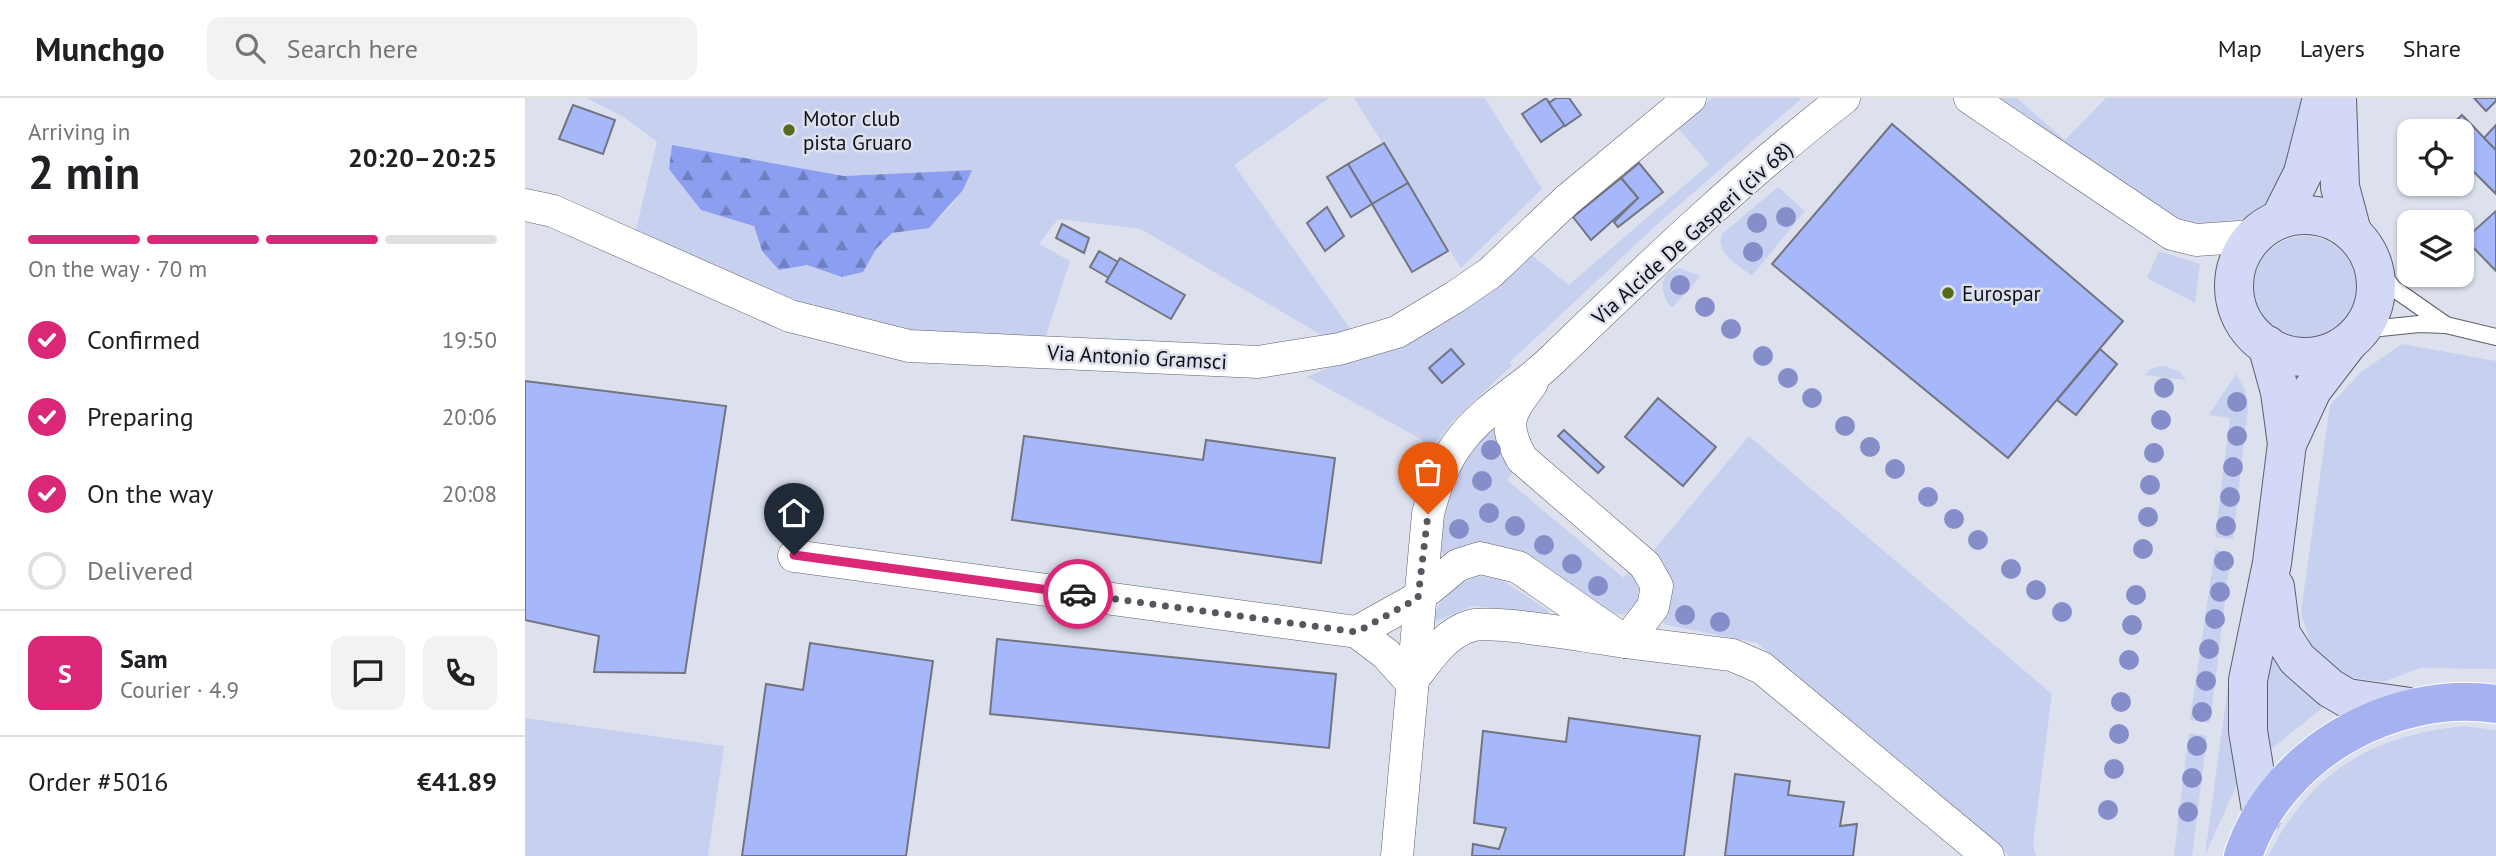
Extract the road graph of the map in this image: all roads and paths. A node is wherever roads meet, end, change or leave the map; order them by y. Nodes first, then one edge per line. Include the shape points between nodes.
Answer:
1 (1690, 98) edge
2 (1844, 98) edge
3 (1970, 98) edge
4 (2322, 98) edge
5 (2337, 98) edge
6 (525, 205) edge
7 (2267, 228) junction
8 (2352, 232) junction
9 (2373, 262) junction
10 (2446, 326) junction
11 (2354, 337) junction
12 (2496, 337) edge
13 (2267, 345) junction
14 (1541, 370) junction
15 (2287, 444) junction
16 (794, 555) dead end
17 (2272, 563) junction
18 (1418, 598) junction
19 (1357, 632) junction
20 (1626, 642) junction
21 (1411, 682) junction
22 (2496, 704) edge
23 (2410, 707) junction
24 (2262, 816) junction
25 (1397, 856) edge
26 (1988, 856) edge
27 (2243, 856) edge

1 - 6 street, Via Antonio Gramsci via 1567,200 1490,273 1455,297 1397,332 1286,360 1244,362 909,346 790,316 553,211
2 - 14 street, Via Alcide De Gasperi (civ 68) via 1681,238
3 - 7 street via 2172,234 2196,240
4 - 7 main road via 2303,173
5 - 8 main road via 2340,187
7 - 8 main road via 2310,214
7 - 13 main road via 2239,260 2234,286 2247,326
8 - 9 main road
9 - 10 lane via 2393,288
9 - 11 main road via 2376,298
10 - 11 lane via 2419,324
10 - 12 lane
11 - 13 main road via 2316,356 2282,353
11 - 15 main road via 2312,390
13 - 15 main road
14 - 18 street, Via Alcide De Gasperi (civ 68) via 1498,401 1463,437 1437,479
14 - 20 street, Via Alcide De Gasperi (civ 68) via 1510,412 1512,440 1522,459 1652,574 1657,586 1653,607
15 - 17 main road
16 - 19 street
17 - 23 main road via 2281,634 2297,659 2347,698
17 - 24 main road via 2248,680 2248,731
18 - 19 street
18 - 20 street via 1458,565 1493,559 1518,567
18 - 21 street, Via Alcide De Gasperi (civ 68)
19 - 21 street via 1386,654
20 - 21 street via 1496,625 1471,626 1448,638
20 - 26 street via 1732,655 1762,668
21 - 25 street, Via Alcide De Gasperi (civ 68) via 1412,716
22 - 23 main road via 2471,700
23 - 24 main road via 2365,723 2325,747 2290,779
24 - 27 main road

